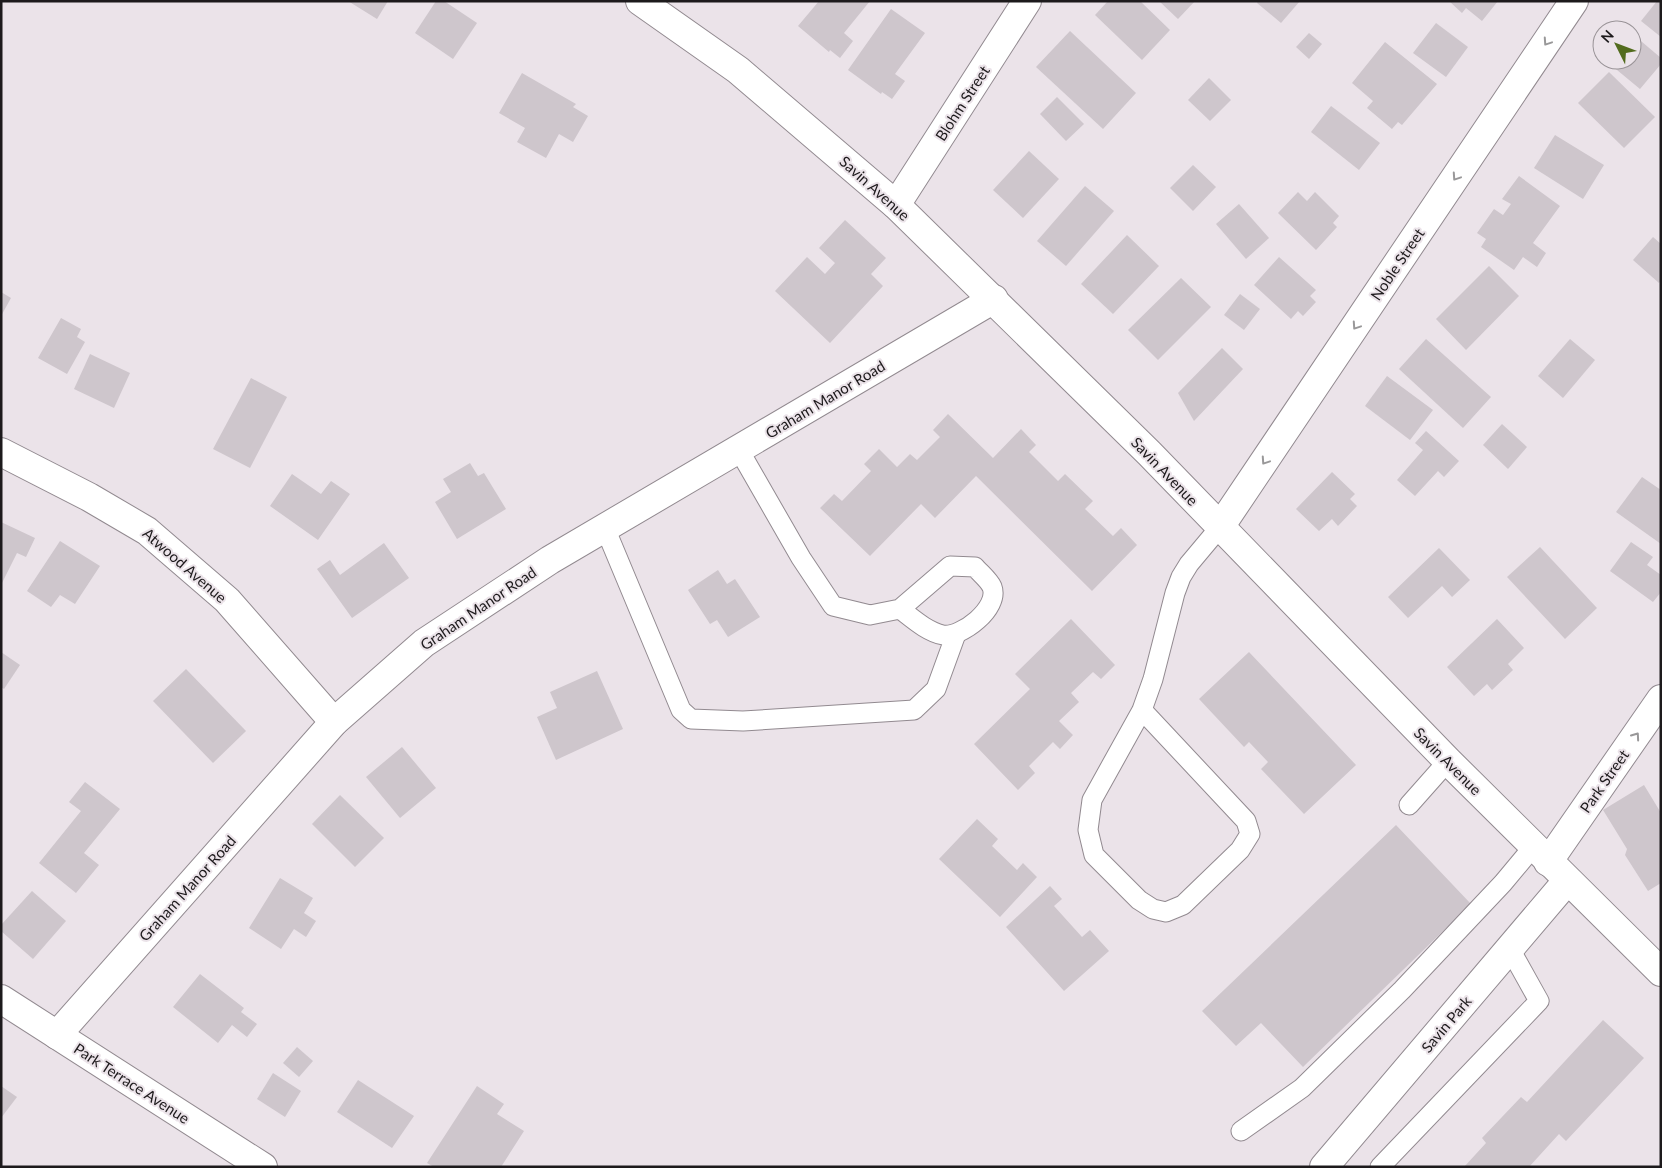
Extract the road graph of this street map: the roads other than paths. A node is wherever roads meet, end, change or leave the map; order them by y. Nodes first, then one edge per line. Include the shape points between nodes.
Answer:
1 (640, 1) edge
2 (1027, 1) edge
3 (1574, 1) edge
4 (896, 205) junction
5 (994, 299) junction
6 (739, 450) junction
7 (1, 452) edge
8 (1220, 527) junction
9 (605, 528) junction
10 (900, 609) junction
11 (956, 634) junction
12 (1661, 699) edge
13 (1142, 710) junction
14 (334, 722) junction
15 (1448, 762) junction
16 (1410, 805) dead end
17 (1540, 854) junction
18 (1567, 881) junction
19 (1510, 949) junction
20 (1661, 972) edge
21 (1, 999) edge
22 (58, 1035) junction
23 (1241, 1131) dead end
24 (263, 1167) edge
25 (1324, 1167) edge
26 (1380, 1167) edge

1 - 4 street, Savin Avenue via 738,70
2 - 4 street, Blohm Street
3 -> 8 street, Noble Street
4 - 5 street, Savin Avenue
5 - 6 street, Graham Manor Road
5 - 8 street, Savin Avenue
6 - 9 street, Graham Manor Road
6 - 10 lane via 801,558 833,606 870,615
7 - 14 street, Atwood Avenue via 147,531 227,600
8 - 13 lane via 1181,577
8 - 15 street, Savin Avenue
9 - 11 lane via 681,710 691,718 742,721 914,710 936,689
9 - 14 street, Graham Manor Road via 424,643
10 - 11 lane via 922,626 942,635
10 - 11 lane via 950,566 975,567 992,587 993,598 984,614
17 -> 12 street, Park Street
13 - 13 lane via 1092,800 1088,830 1094,855 1140,900 1153,909 1166,912 1183,905 1240,850 1250,834 1246,821
14 - 22 street, Graham Manor Road
15 - 16 lane
15 - 17 street, Savin Avenue
17 - 18 street, Savin Avenue
17 - 23 lane via 1503,883 1302,1088
18 - 19 street, Savin Park
18 - 20 street, Savin Avenue
19 - 25 street, Savin Park
19 - 26 lane via 1539,1001
21 - 22 street, Park Terrace Avenue
22 - 24 street, Park Terrace Avenue

